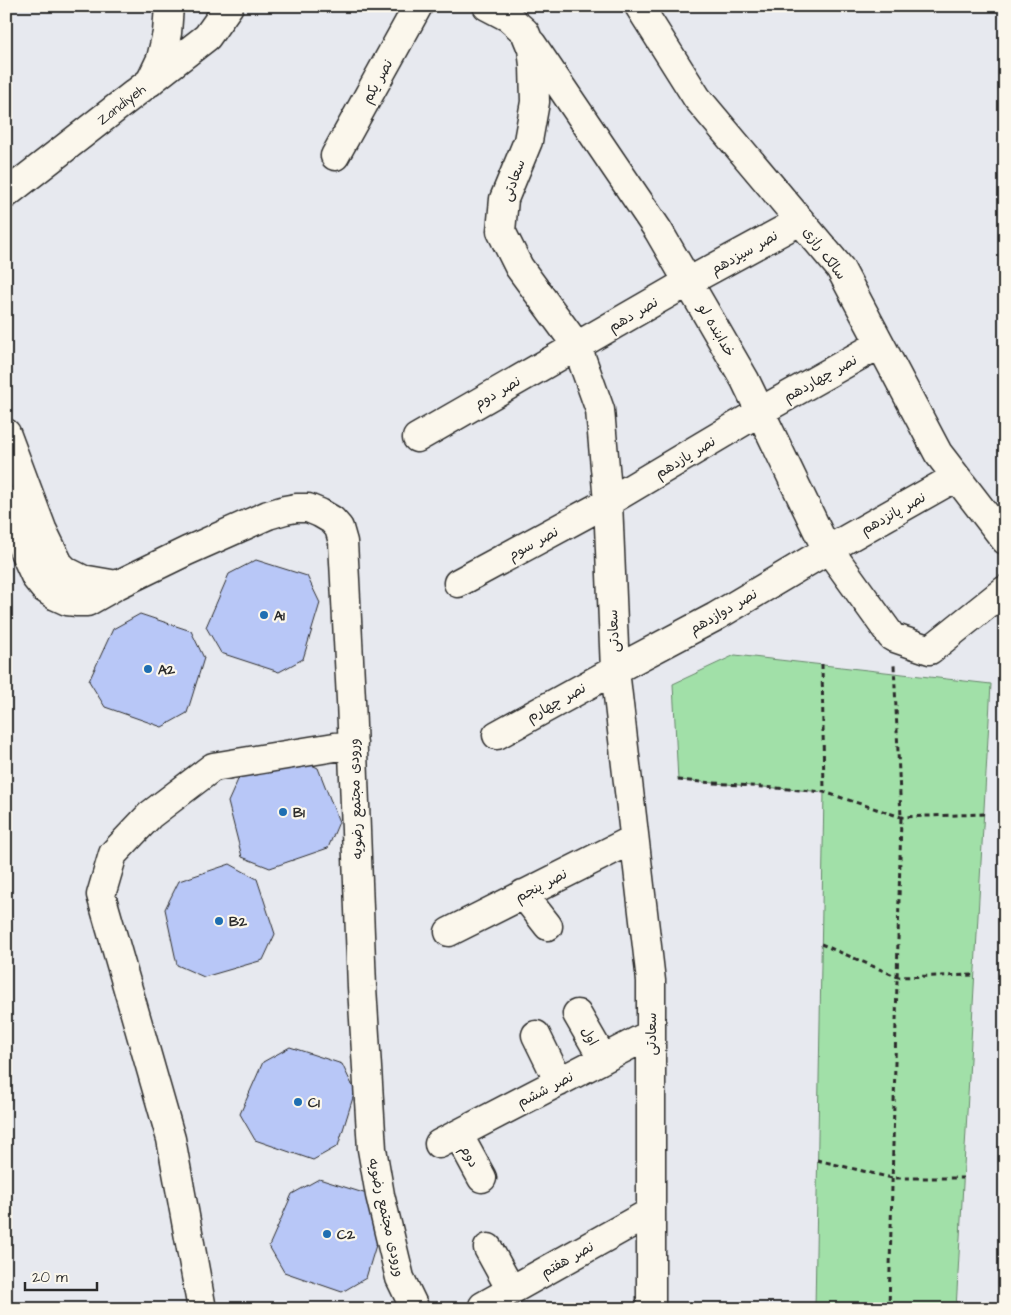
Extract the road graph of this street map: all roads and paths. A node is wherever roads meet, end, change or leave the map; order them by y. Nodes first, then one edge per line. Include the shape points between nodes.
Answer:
1 (169, 6) edge
2 (229, 6) edge
3 (418, 6) edge
4 (487, 6) edge
5 (639, 6) edge
6 (525, 32) junction
7 (150, 82) junction
8 (335, 156) dead end
9 (6, 194) edge
10 (800, 221) junction
11 (688, 282) junction
12 (880, 344) junction
13 (577, 346) junction
14 (761, 412) junction
15 (6, 433) edge
16 (417, 438) dead end
17 (956, 477) junction
18 (6, 501) edge
19 (608, 502) junction
20 (1005, 540) edge
21 (829, 549) junction
22 (458, 583) dead end
23 (117, 585) junction
24 (1005, 590) edge
25 (892, 637) junction
26 (822, 664) dead end
27 (615, 670) junction
28 (497, 735) dead end
29 (353, 744) junction
30 (678, 780) dead end
31 (824, 792) junction
32 (984, 814) dead end
33 (902, 817) junction
34 (634, 838) junction
35 (523, 894) junction
36 (548, 926) dead end
37 (449, 932) dead end
38 (821, 944) dead end
39 (974, 975) dead end
40 (898, 977) junction
41 (577, 1014) dead end
42 (651, 1034) junction
43 (536, 1035) dead end
44 (603, 1059) junction
45 (559, 1082) junction
46 (448, 1139) joint
47 (818, 1160) dead end
48 (482, 1178) dead end
49 (892, 1178) junction
50 (963, 1178) dead end
51 (651, 1212) junction
52 (488, 1248) dead end
53 (511, 1290) junction
54 (483, 1306) dead end
55 (202, 1309) edge
56 (415, 1309) edge
57 (651, 1309) edge
58 (889, 1309) edge

1 - 7 street via 161,59
2 - 7 street, Zandiyeh via 207,38
3 - 8 street, نصر یکم
4 - 6 street via 508,17
5 - 10 street, سالک رازی via 697,98
6 - 11 street, خدابنده لو via 658,230
6 - 13 street, سعادتی via 532,49 535,102 528,141 504,199 502,232 519,267
7 - 9 street, Zandiyeh
10 - 11 street, نصر سیزدهم
10 - 12 street, سالک رازی via 840,268
11 - 13 street, نصر دهم
11 - 14 street, خدابنده لو via 746,380
12 - 14 street, نصر چهاردهم
12 - 17 street, سالک رازی via 938,453
13 - 16 street, نصر دوم
13 - 19 street, سعادتی via 600,410
14 - 19 street, نصر یازدهم
14 - 21 street, خدابنده لو
15 - 23 street via 42,529 59,564 66,572 82,579
17 - 20 street, سالک رازی
17 - 21 street, نصر پانزدهم
18 - 23 street, ورودی مجتمع رضویه via 29,565 44,588 67,601 87,602
19 - 22 street, نصر سوم
19 - 27 street, سعادتی
21 - 25 street, خدابنده لو
21 - 27 street, نصر دوازدهم via 714,617
23 - 29 street, ورودی مجتمع رضویه via 284,510 308,508 332,520 339,528 343,542
24 - 25 street via 930,650
25 - 33 path
26 - 31 path
27 - 28 street, نصر چهارم
27 - 34 street, سعادتی
29 - 55 street via 213,768 150,815 113,854 101,895 171,1139
29 - 56 street, ورودی مجتمع رضویه via 372,1149 400,1278
30 - 31 path
31 - 33 path
32 - 33 path
33 - 40 path
34 - 35 street, نصر پنجم
34 - 42 street, سعادتی via 651,981
35 - 36 street
35 - 37 street, نصر پنجم
38 - 40 path
39 - 40 path
40 - 49 path
41 - 44 street, اول
42 - 44 street, نصر ششم
42 - 51 street, سعادتی
43 - 45 street
44 - 45 street, نصر ششم
45 - 46 street, نصر ششم
46 - 48 street, دوم
47 - 49 path
49 - 50 path
49 - 58 path
51 - 53 street, نصر هفتم
51 - 57 street, سعادتی
52 - 53 street
53 - 54 street, نصر هفتم

